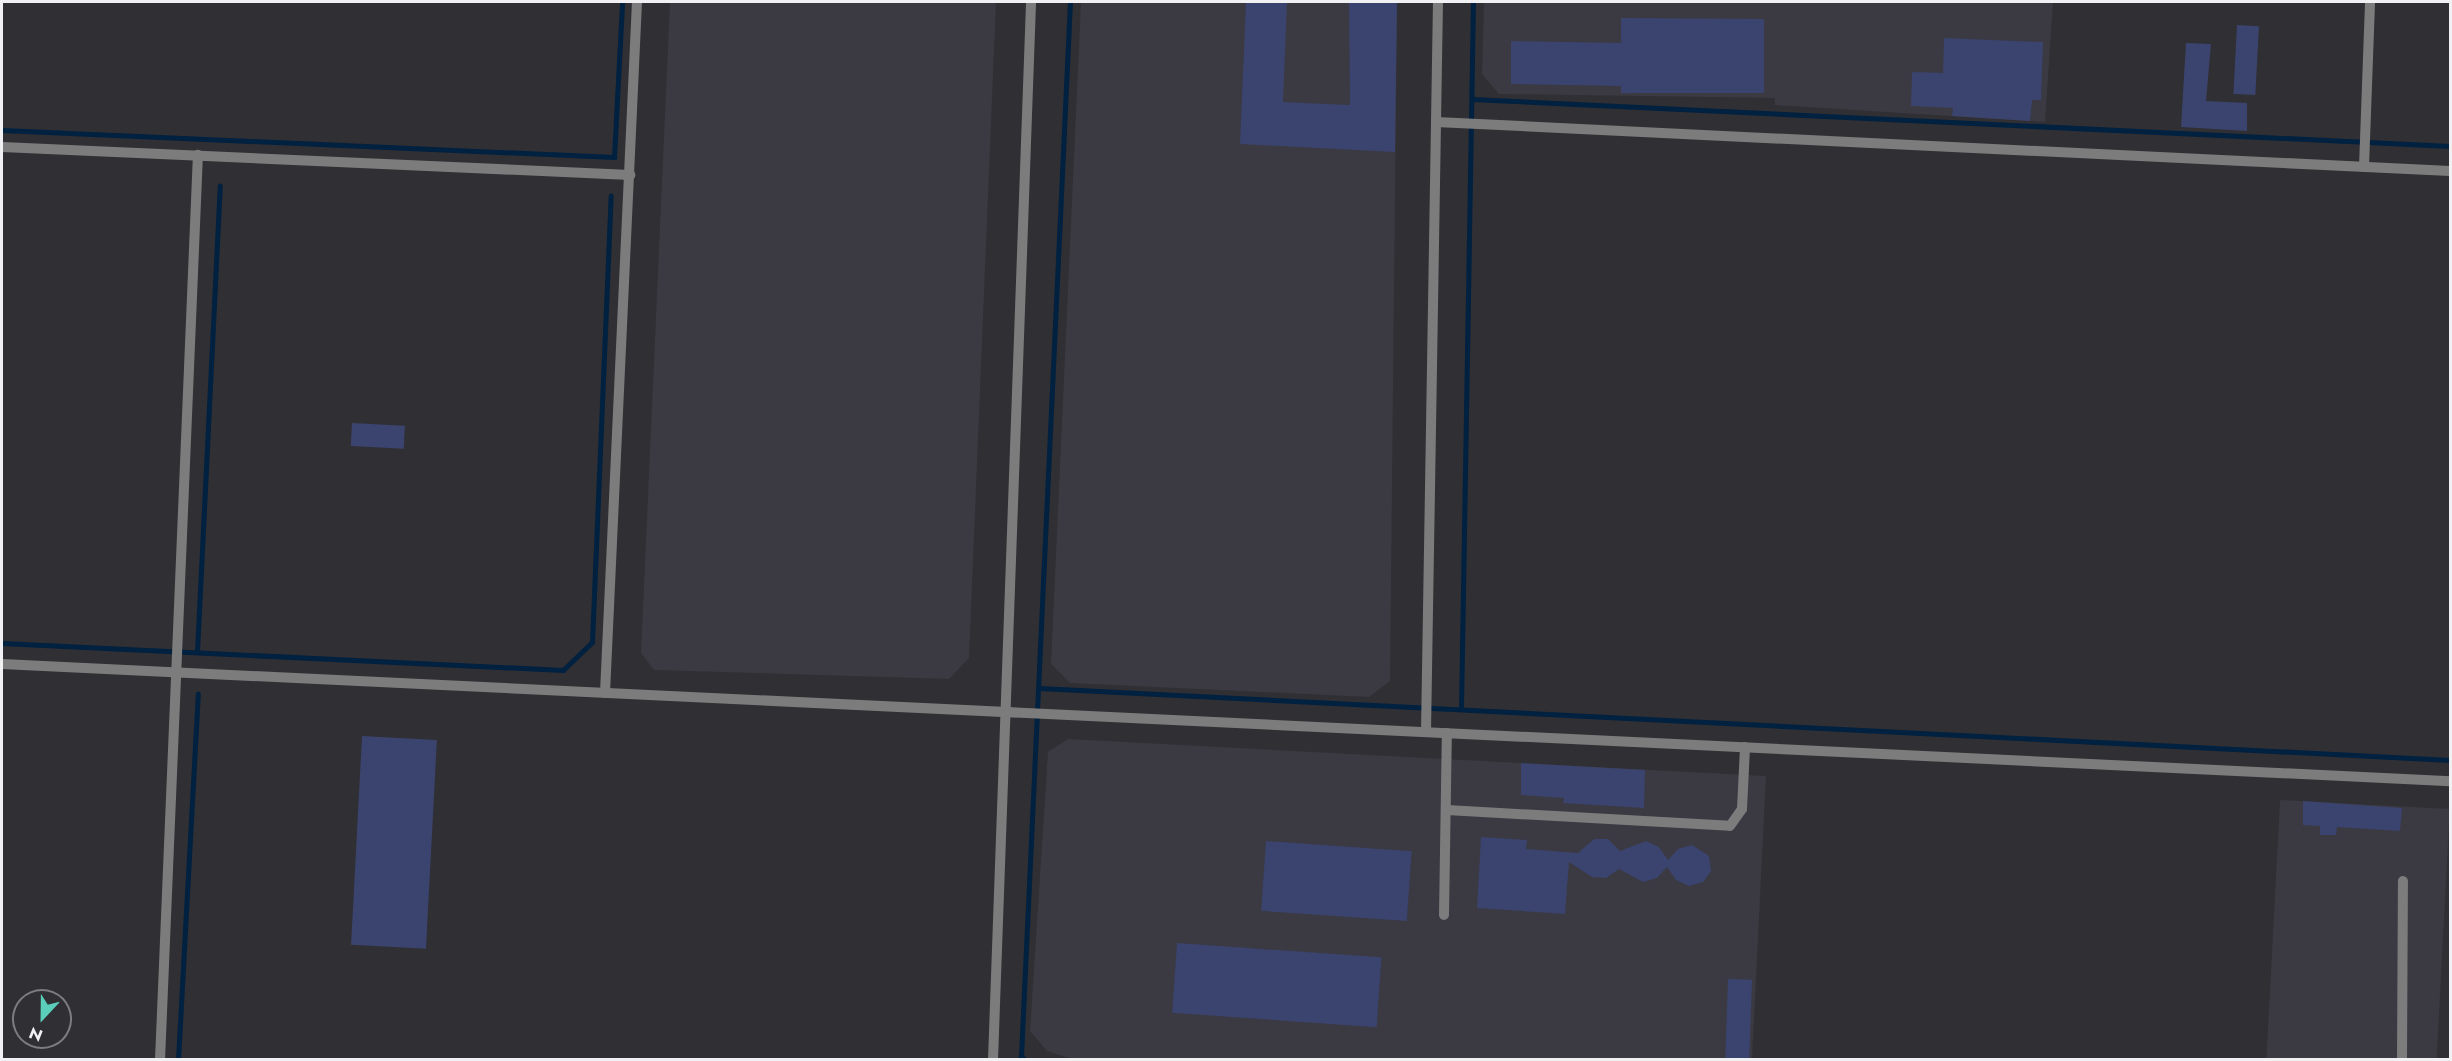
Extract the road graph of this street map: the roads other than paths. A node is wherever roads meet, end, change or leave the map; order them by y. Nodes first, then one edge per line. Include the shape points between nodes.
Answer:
1 (637, 2) edge
2 (1031, 2) edge
3 (1438, 2) edge
4 (2370, 2) edge
5 (1436, 122) junction
6 (2, 147) edge
7 (198, 155) junction
8 (2364, 167) junction
9 (2451, 171) edge
10 (630, 175) junction
11 (2, 664) edge
12 (604, 693) junction
13 (1004, 712) junction
14 (1426, 732) junction
15 (1447, 733) junction
16 (1745, 747) junction
17 (2451, 781) edge
18 (1447, 810) junction
19 (2403, 881) dead end
20 (1444, 915) dead end
21 (160, 1059) edge
22 (993, 1059) edge
23 (2402, 1059) edge

1 - 10 lane
2 - 13 lane
3 - 5 lane
4 - 8 lane
5 - 8 lane
5 - 14 lane
6 - 7 lane
7 - 10 lane
7 - 21 lane
8 - 9 lane
10 - 12 lane
11 - 12 lane
12 - 13 lane
13 - 14 lane
13 - 22 lane
14 - 15 lane
15 - 16 lane
15 - 18 lane
16 - 17 lane
16 - 18 lane via 1742,809 1730,826
18 - 20 lane
19 - 23 lane

